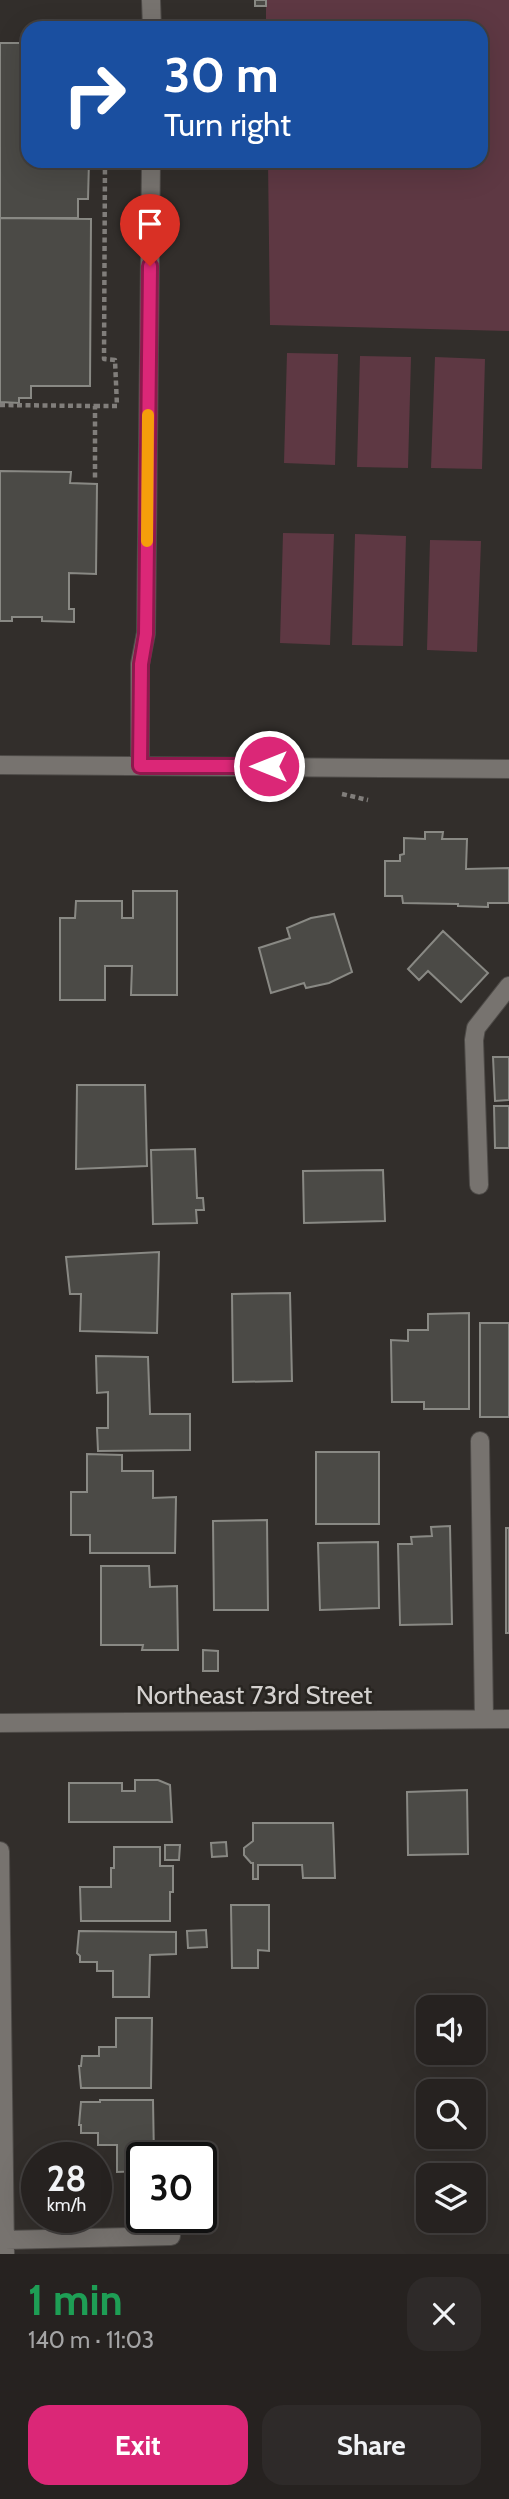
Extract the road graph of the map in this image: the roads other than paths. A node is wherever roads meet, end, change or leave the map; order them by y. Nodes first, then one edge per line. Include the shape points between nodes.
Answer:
1 (152, 0) edge
2 (152, 21) edge
3 (151, 168) edge
4 (0, 765) edge
5 (140, 766) junction
6 (509, 769) edge
7 (509, 986) edge
8 (479, 1185) dead end
9 (480, 1441) dead end
10 (484, 1719) junction
11 (509, 1719) edge
12 (0, 1723) edge
13 (0, 1851) edge
14 (2, 2101) edge
15 (171, 2236) dead end
16 (5, 2247) edge

1 - 2 street
3 - 5 street via 146,634 141,664
4 - 5 street
5 - 6 street
7 - 8 street via 476,1028 474,1040
9 - 10 street
10 - 11 street, Northeast 73rd Street
10 - 12 street, Northeast 73rd Street
13 - 14 street
14 - 16 street
15 - 16 street

